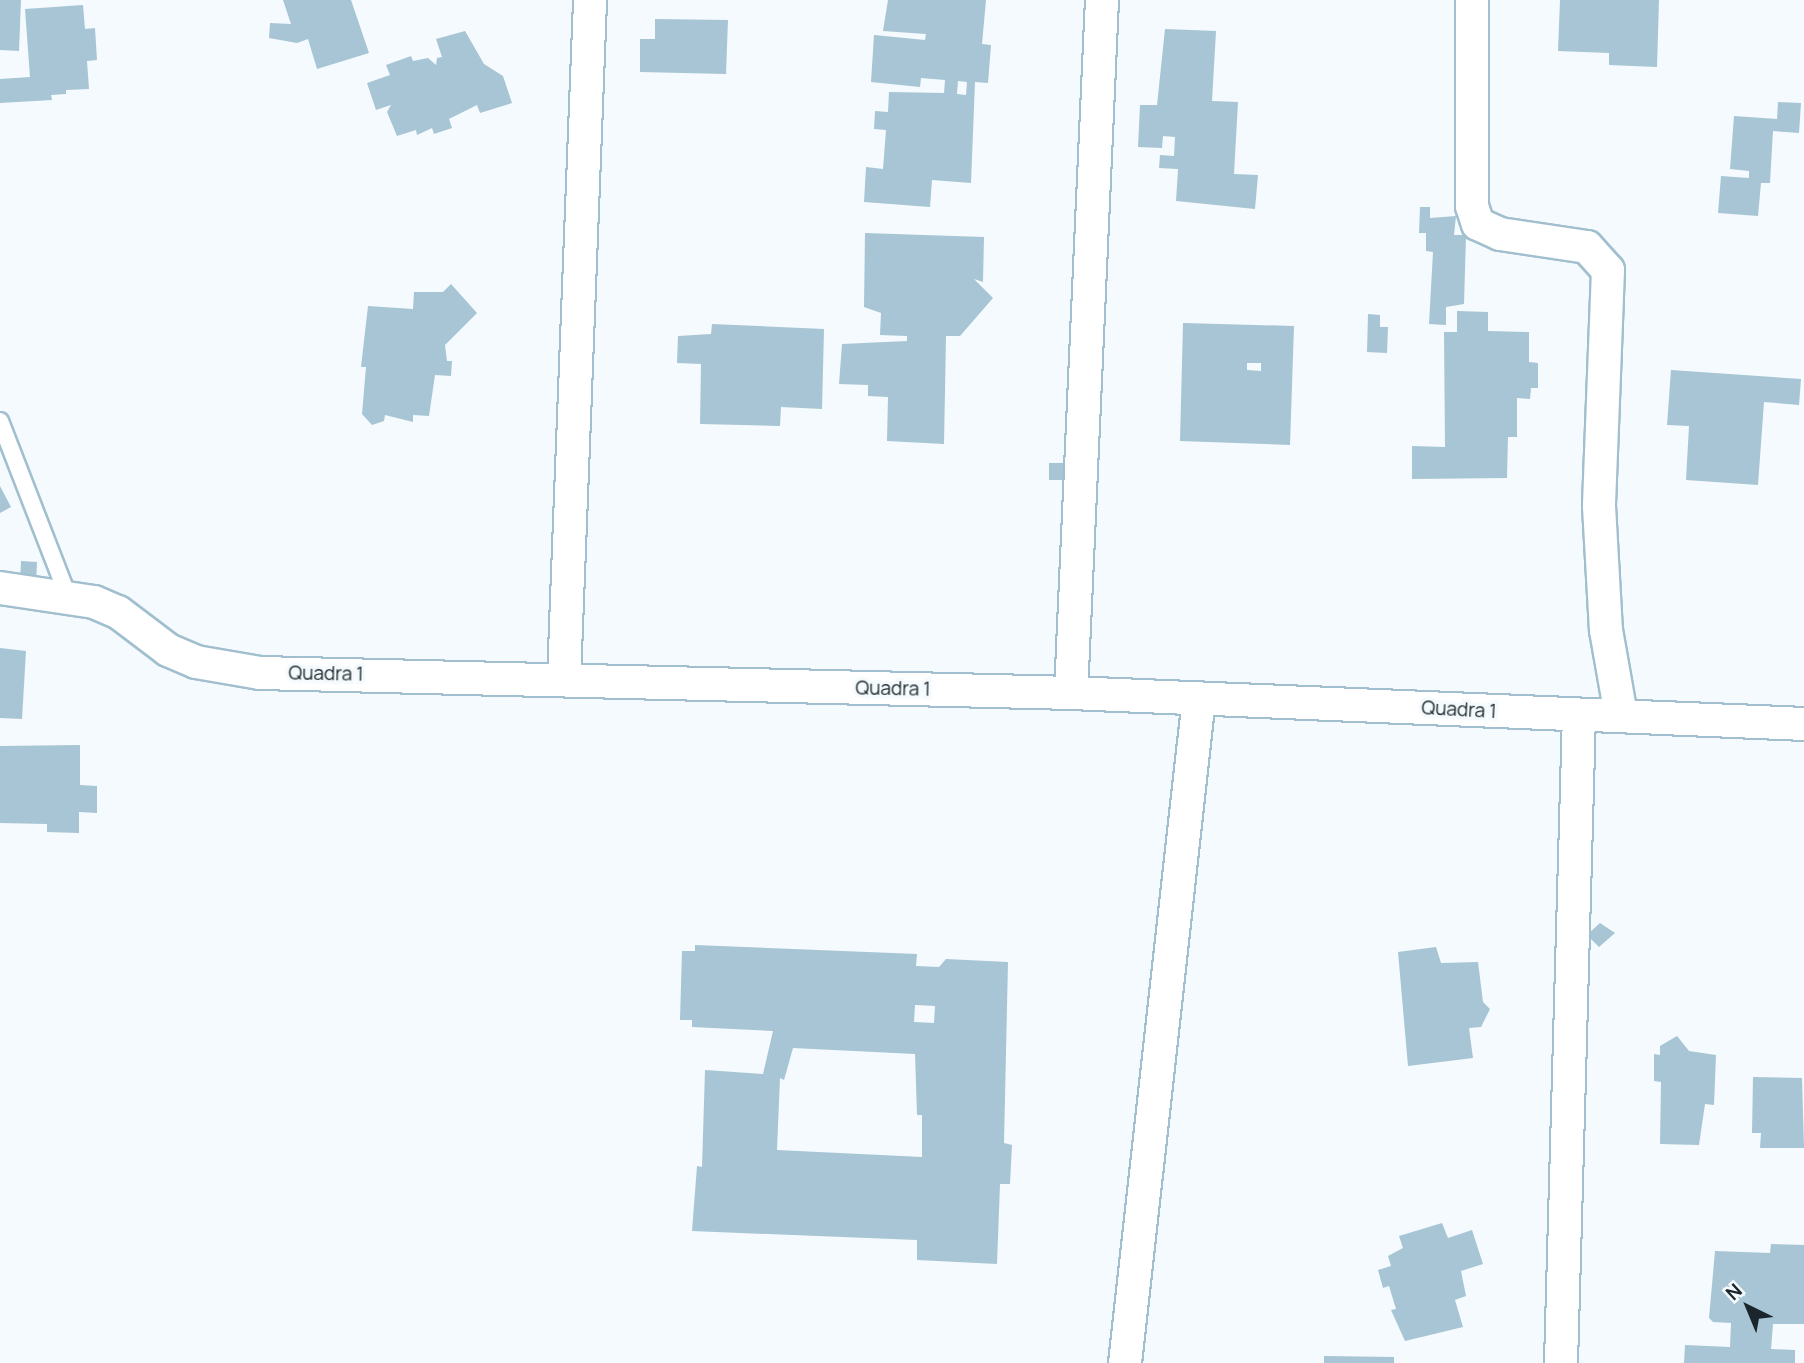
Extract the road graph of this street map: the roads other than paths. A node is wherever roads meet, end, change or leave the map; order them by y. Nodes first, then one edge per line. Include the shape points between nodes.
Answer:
1 (590, 0) edge
2 (1102, 0) edge
3 (1472, 0) edge
4 (0, 421) edge
5 (0, 588) edge
6 (69, 599) junction
7 (564, 678) junction
8 (1071, 694) junction
9 (1199, 698) junction
10 (1621, 715) junction
11 (1579, 716) junction
12 (1804, 723) edge
13 (1125, 1363) edge
14 (1561, 1363) edge

1 - 7 street
2 - 8 street
3 - 10 street via 1472,206 1478,224 1500,234 1587,247 1608,270 1599,506 1606,630
4 - 6 lane
5 - 6 street, Quadra 1
6 - 7 street, Quadra 1 via 107,606 167,650 223,668
7 - 8 street, Quadra 1
8 - 9 street, Quadra 1
9 - 11 street, Quadra 1
9 - 13 street
10 - 11 street, Quadra 1
10 - 12 street, Quadra 1
11 - 14 street

